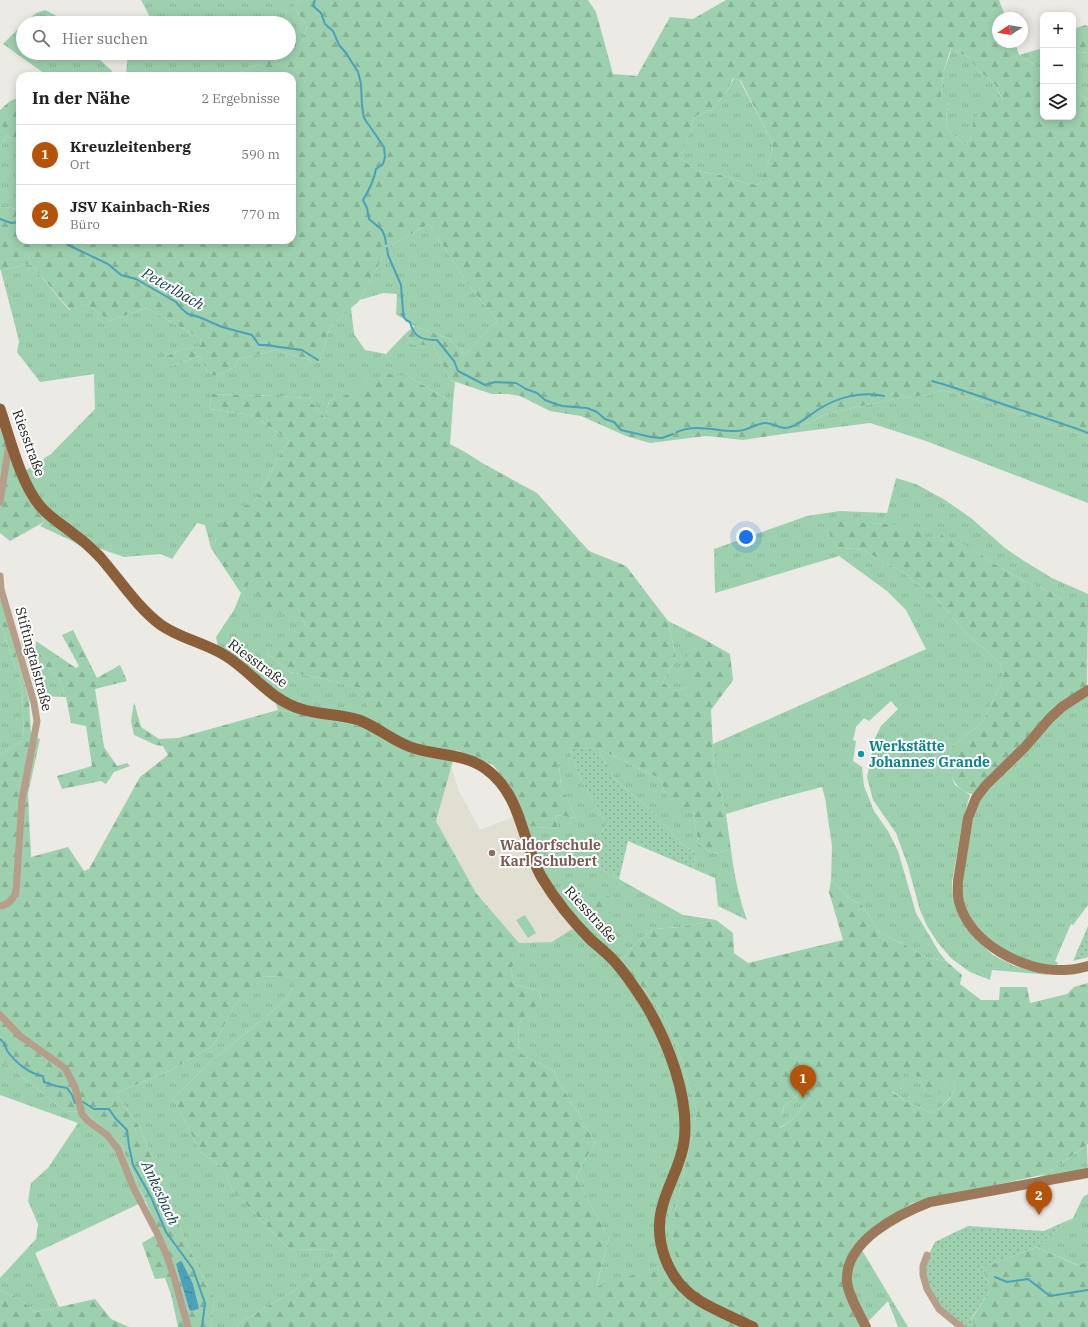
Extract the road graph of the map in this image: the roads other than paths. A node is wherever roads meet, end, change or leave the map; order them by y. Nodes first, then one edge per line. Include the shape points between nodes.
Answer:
1 (0, 409) edge
2 (10, 439) junction
3 (0, 502) edge
4 (0, 576) edge
5 (1088, 690) edge
6 (0, 906) edge
7 (1088, 966) edge
8 (0, 1016) edge
9 (1088, 1173) edge
10 (927, 1255) dead end
11 (188, 1327) edge
12 (754, 1327) edge
13 (866, 1327) edge
14 (961, 1327) edge

1 - 2 main road, Riesstraße
2 - 3 street
2 - 12 main road, Riesstraße via 24,478 38,504 91,548 150,616 163,626 227,656 262,687 297,708 354,718 403,745 467,759 484,768 500,782 514,803 527,844 542,877 571,919 616,963 633,986 659,1030 673,1063 685,1124 680,1161 662,1205 660,1218 660,1241 668,1266 679,1283 700,1301
4 - 6 street, Stiftingtalstraße via 1,589 37,721 22,800 16,892 12,900
5 - 7 street via 1062,706 976,798 968,818 957,891 966,918 977,933 1004,955 1028,965 1048,969 1063,970
8 - 11 street via 20,1036 65,1068 75,1087 82,1114 107,1135 118,1149 133,1187 167,1256
9 - 13 street via 930,1202 894,1219 864,1243 852,1259 848,1270 847,1282
10 - 14 street via 923,1274 927,1289 939,1309

